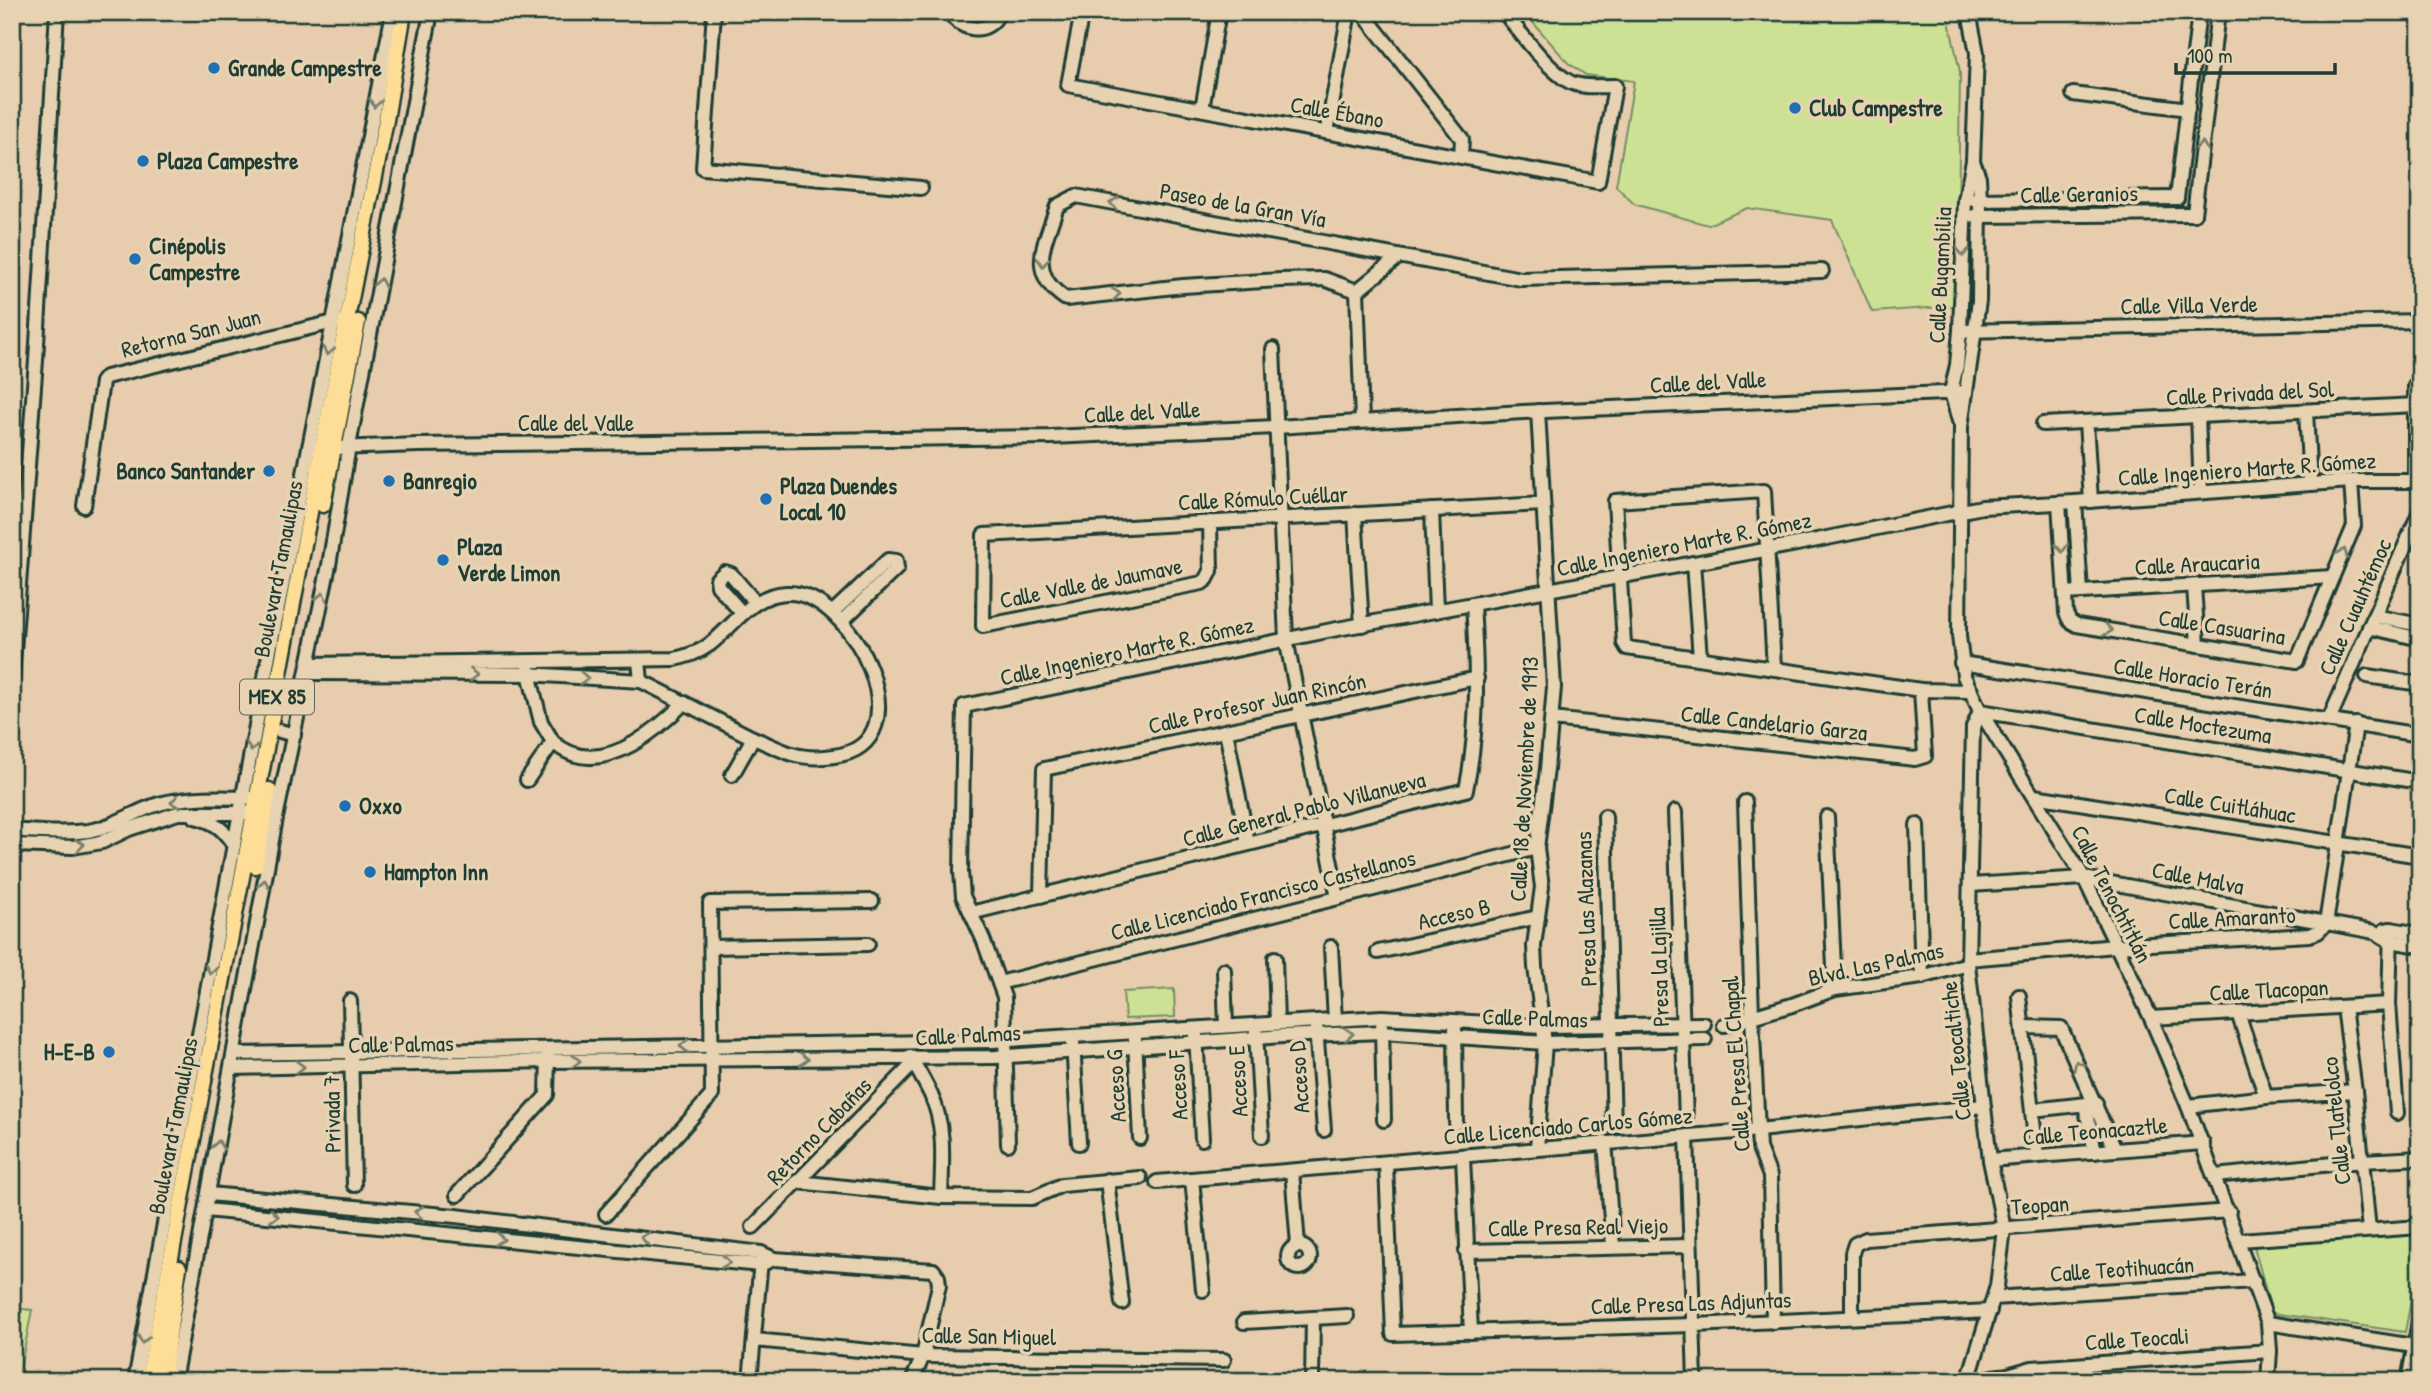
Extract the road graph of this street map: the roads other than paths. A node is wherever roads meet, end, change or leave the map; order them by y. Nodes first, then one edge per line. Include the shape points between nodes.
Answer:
1 (57, 12) edge
2 (393, 12) edge
3 (404, 12) edge
4 (414, 12) edge
5 (431, 12) edge
6 (714, 12) edge
7 (948, 12) edge
8 (999, 12) edge
9 (1082, 12) edge
10 (1219, 12) edge
11 (1349, 12) edge
12 (1362, 12) edge
13 (1504, 12) edge
14 (1969, 12) edge
15 (2199, 12) edge
16 (2218, 12) edge
17 (2073, 94) dead end
18 (1202, 109) junction
19 (2188, 109) junction
20 (1327, 132) junction
21 (1461, 156) junction
22 (1973, 161) junction
23 (921, 188) dead end
24 (2177, 198) junction
25 (1965, 200) junction
26 (1980, 200) junction
27 (2194, 214) junction
28 (1965, 215) junction
29 (1980, 216) junction
30 (1397, 258) junction
31 (1822, 271) dead end
32 (1357, 291) junction
33 (2420, 321) edge
34 (353, 323) junction
35 (1960, 331) junction
36 (1976, 331) junction
37 (1273, 349) dead end
38 (2415, 386) dead end
39 (1966, 391) junction
40 (1951, 392) junction
41 (2416, 405) junction
42 (1538, 411) junction
43 (2306, 411) junction
44 (2198, 416) junction
45 (1362, 421) junction
46 (2086, 422) junction
47 (2043, 424) dead end
48 (1961, 426) junction
49 (1276, 427) junction
50 (329, 448) junction
51 (2351, 481) junction
52 (2418, 481) edge
53 (2311, 484) junction
54 (2201, 492) junction
55 (2091, 501) junction
56 (2076, 502) junction
57 (2059, 503) junction
58 (1543, 504) junction
59 (84, 506) dead end
60 (1432, 510) junction
61 (1959, 511) junction
62 (2420, 512) edge
63 (1355, 514) junction
64 (1281, 518) junction
65 (1210, 522) junction
66 (2415, 535) edge
67 (1767, 550) junction
68 (1693, 563) junction
69 (1619, 576) junction
70 (2332, 577) junction
71 (2194, 586) junction
72 (864, 591) dead end
73 (1548, 591) junction
74 (2081, 592) junction
75 (2065, 593) junction
76 (755, 602) junction
77 (1473, 604) junction
78 (1436, 611) junction
79 (742, 613) junction
80 (837, 616) junction
81 (2371, 622) junction
82 (1362, 625) junction
83 (2420, 625) edge
84 (983, 626) joint
85 (1286, 639) junction
86 (2420, 639) edge
87 (2198, 645) junction
88 (1700, 658) junction
89 (639, 661) junction
90 (1961, 663) junction
91 (309, 668) junction
92 (528, 668) junction
93 (1774, 668) junction
94 (2367, 676) dead end
95 (12, 677) edge
96 (1478, 678) junction
97 (641, 681) junction
98 (2420, 684) edge
99 (1921, 690) junction
100 (1970, 691) junction
101 (684, 703) junction
102 (1980, 711) junction
103 (1301, 715) junction
104 (1552, 719) junction
105 (2329, 720) junction
106 (2356, 724) junction
107 (1226, 731) junction
108 (287, 733) junction
109 (2420, 734) edge
110 (753, 738) junction
111 (553, 742) junction
112 (2350, 770) junction
113 (732, 775) dead end
114 (527, 780) dead end
115 (2420, 782) edge
116 (2034, 796) junction
117 (262, 798) junction
118 (1745, 802) dead end
119 (1675, 812) dead end
120 (178, 813) junction
121 (259, 815) junction
122 (1605, 816) dead end
123 (1826, 817) dead end
124 (1917, 825) dead end
125 (1324, 826) junction
126 (12, 830) edge
127 (2339, 843) junction
128 (12, 845) edge
129 (1248, 845) junction
130 (234, 846) junction
131 (1537, 848) junction
132 (2420, 856) edge
133 (2084, 878) junction
134 (1970, 886) junction
135 (1041, 896) junction
136 (1338, 898) junction
137 (872, 901) dead end
138 (971, 913) junction
139 (1538, 917) junction
140 (2326, 924) junction
141 (2420, 934) edge
142 (2390, 935) junction
143 (868, 944) dead end
144 (2116, 946) junction
145 (2420, 946) edge
146 (711, 947) junction
147 (1331, 947) dead end
148 (1378, 953) dead end
149 (1275, 958) dead end
150 (1968, 962) junction
151 (1224, 970) dead end
152 (242, 974) junction
153 (1922, 977) junction
154 (999, 983) junction
155 (1835, 989) junction
156 (2019, 996) dead end
157 (351, 1001) dead end
158 (2389, 1004) junction
159 (2344, 1007) junction
160 (2238, 1013) junction
161 (1752, 1016) junction
162 (1382, 1017) junction
163 (2151, 1018) junction
164 (1335, 1020) junction
165 (1315, 1021) junction
166 (1455, 1021) junction
167 (1277, 1023) junction
168 (1255, 1024) junction
169 (1682, 1024) junction
170 (1704, 1024) dead end
171 (1611, 1025) junction
172 (1724, 1025) dead end
173 (1226, 1026) junction
174 (1543, 1026) junction
175 (2022, 1027) junction
176 (1196, 1028) junction
177 (1134, 1031) junction
178 (1382, 1032) junction
179 (1072, 1035) junction
180 (1317, 1035) junction
181 (1455, 1037) junction
182 (1256, 1039) junction
183 (1007, 1040) junction
184 (1683, 1040) junction
185 (1704, 1040) dead end
186 (1611, 1041) junction
187 (1196, 1042) junction
188 (904, 1043) junction
189 (1545, 1043) junction
190 (712, 1045) junction
191 (1135, 1047) junction
192 (1073, 1050) junction
193 (351, 1052) junction
194 (234, 1054) junction
195 (548, 1055) junction
196 (1007, 1056) junction
197 (712, 1060) junction
198 (912, 1061) junction
199 (352, 1066) junction
200 (232, 1068) junction
201 (2355, 1091) junction
202 (2266, 1097) junction
203 (2090, 1104) junction
204 (2188, 1106) junction
205 (1983, 1107) junction
206 (2032, 1110) junction
207 (2396, 1113) dead end
208 (1384, 1120) dead end
209 (1686, 1120) dead end
210 (1456, 1123) dead end
211 (1614, 1126) dead end
212 (1324, 1130) dead end
213 (1759, 1130) junction
214 (189, 1131) junction
215 (1262, 1136) dead end
216 (1687, 1136) junction
217 (1140, 1138) dead end
218 (1202, 1139) dead end
219 (1605, 1142) junction
220 (1079, 1143) dead end
221 (2203, 1143) junction
222 (1009, 1144) dead end
223 (1537, 1148) junction
224 (2115, 1150) junction
225 (2095, 1152) junction
226 (2037, 1156) junction
227 (1463, 1157) junction
228 (2420, 1158) edge
229 (1990, 1160) junction
230 (2362, 1161) junction
231 (1386, 1164) junction
232 (1292, 1171) junction
233 (2215, 1176) junction
234 (1140, 1178) dead end
235 (1192, 1179) junction
236 (1107, 1180) junction
237 (798, 1182) junction
238 (1157, 1182) dead end
239 (354, 1185) dead end
240 (209, 1194) junction
241 (457, 1195) dead end
242 (941, 1197) junction
243 (321, 1203) junction
244 (206, 1210) junction
245 (2229, 1211) junction
246 (606, 1214) dead end
247 (456, 1216) junction
248 (320, 1220) junction
249 (753, 1227) dead end
250 (2420, 1227) edge
251 (2004, 1229) junction
252 (2368, 1230) junction
253 (592, 1232) junction
254 (454, 1234) junction
255 (2239, 1240) junction
256 (1298, 1245) dead end
257 (1613, 1246) junction
258 (1690, 1247) junction
259 (587, 1248) junction
260 (1466, 1251) junction
261 (761, 1259) junction
262 (168, 1272) junction
263 (2254, 1281) junction
264 (192, 1286) junction
265 (1203, 1290) dead end
266 (162, 1299) junction
267 (1122, 1303) dead end
268 (1992, 1305) junction
269 (187, 1313) junction
270 (1347, 1316) dead end
271 (2420, 1316) edge
272 (1852, 1317) junction
273 (1313, 1318) junction
274 (1244, 1322) dead end
275 (1773, 1322) junction
276 (2268, 1324) junction
277 (1694, 1325) junction
278 (1471, 1332) junction
279 (754, 1340) junction
280 (2416, 1347) edge
281 (2270, 1350) junction
282 (923, 1356) junction
283 (1224, 1360) dead end
284 (2008, 1375) junction
285 (135, 1381) edge
286 (148, 1381) edge
287 (162, 1381) edge
288 (174, 1381) edge
289 (750, 1381) edge
290 (912, 1381) edge
291 (1312, 1381) edge
292 (1695, 1381) edge
293 (1968, 1381) edge
294 (1982, 1381) edge
295 (2041, 1381) edge
296 (2268, 1381) edge
297 (2408, 1381) edge

1 - 95 street via 37,360
2 -> 34 street
3 - 34 main road, Boulevard Tamaulipas / MEX 85
4 - 34 main road, Boulevard Tamaulipas / MEX 85
34 -> 5 street
6 - 23 street via 703,168
7 - 8 street via 968,29 989,25
9 - 18 street, Calle Ébano via 1068,85
10 - 18 street
11 - 20 street
12 - 21 street via 1462,139
13 - 21 street, Calle Ébano via 1551,66 1572,82 1615,86 1598,183
14 - 22 street, Calle Bugambilia via 1977,53
15 - 19 street
27 -> 16 street
17 - 19 street
18 - 20 street, Calle Ébano
19 - 24 street
20 - 21 street, Calle Ébano
22 - 25 street, Calle Bugambilia
22 - 26 street, Calle Bugambilia
24 - 26 street, Calle Geranios
24 - 27 street
25 - 26 street, Calle Geranios
25 - 28 street, Calle Bugambilia
26 - 29 street, Calle Bugambilia
27 - 29 street, Calle Geranios
28 - 29 street, Calle Geranios
28 -> 35 street, Calle Bugambilia
29 - 36 street, Calle Bugambilia
30 - 31 street, Paseo de la Gran Vía via 1521,279
30 - 32 street
30 -> 32 street, Paseo de la Gran Vía via 1338,243 1076,196 1057,206 1041,268 1051,290 1066,299 1281,279 1324,278
32 - 45 street
33 - 36 street, Calle Villa Verde
34 - 50 main road, Boulevard Tamaulipas / MEX 85
34 -> 50 street
34 - 59 street, Retorna San Juan via 106,377
35 - 36 street, Calle Villa Verde
35 - 40 street, Calle Bugambilia
36 - 39 street, Calle Bugambilia
37 - 49 street
38 - 41 street
39 - 40 street, Calle del Valle
39 - 48 street, Calle Tenochtitlán
40 - 42 street, Calle del Valle
40 - 48 street, Calle Tenochtitlán
41 - 43 street, Calle Privada del Sol
41 - 52 street
42 - 45 street, Calle del Valle
42 - 58 street, Calle 18 de Noviembre de 1913
43 - 44 street, Calle Privada del Sol
43 - 53 street
44 - 46 street, Calle Privada del Sol
44 - 54 street
45 - 49 street, Calle del Valle
46 - 47 street, Calle Privada del Sol
46 - 55 street
48 - 61 street, Calle Tenochtitlán
49 - 50 street, Calle del Valle via 1051,437
49 - 64 street
91 -> 50 street via 329,565
50 - 108 main road, Boulevard Tamaulipas / MEX 85
50 -> 117 main road, Boulevard Tamaulipas / MEX 85
51 - 52 street, Calle Ingeniero Marte R. Gómez
51 - 53 street, Calle Ingeniero Marte R. Gómez
70 -> 51 street, Calle Casuarina via 2354,526
53 - 54 street, Calle Ingeniero Marte R. Gómez
54 - 55 street, Calle Ingeniero Marte R. Gómez
55 - 56 street, Calle Ingeniero Marte R. Gómez
56 - 57 street, Calle Ingeniero Marte R. Gómez
56 - 74 street
57 - 61 street, Calle Ingeniero Marte R. Gómez
57 -> 75 street, Calle Casuarina
58 - 60 street, Calle Rómulo Cuéllar
58 - 73 street, Calle 18 de Noviembre de 1913
60 - 63 street, Calle Rómulo Cuéllar
60 - 78 street
61 - 67 street, Calle Ingeniero Marte R. Gómez
61 - 90 street, Calle Tenochtitlán
62 - 66 street, Calle Cuauhtémoc
63 - 64 street, Calle Rómulo Cuéllar
63 - 82 street
64 - 65 street, Calle Rómulo Cuéllar
64 - 85 street
65 - 84 street, Calle Valle de Jaumave via 1211,571 1202,583
65 - 84 street, Calle Rómulo Cuéllar via 984,534
66 - 81 street, Calle Cuauhtémoc
67 - 68 street, Calle Ingeniero Marte R. Gómez
67 - 69 street via 1764,491 1615,501
67 - 93 street
68 - 69 street, Calle Ingeniero Marte R. Gómez
68 - 88 street
69 - 73 street, Calle Ingeniero Marte R. Gómez
69 - 88 street via 1628,648
70 - 71 street, Calle Araucaria
70 - 87 street, Calle Casuarina via 2297,661
71 - 74 street, Calle Araucaria
71 - 87 street
72 - 80 street
73 - 77 street, Calle Ingeniero Marte R. Gómez
73 - 104 street, Calle 18 de Noviembre de 1913
74 - 75 street, Calle Araucaria
75 -> 87 street, Calle Casuarina via 2066,613 2077,625
76 - 79 street
76 - 79 street via 731,574 719,575 718,586
76 - 80 street via 797,593
77 - 78 street, Calle Ingeniero Marte R. Gómez
77 - 96 street, Calle General Pablo Villanueva
78 - 82 street, Calle Ingeniero Marte R. Gómez
79 - 89 street via 692,655
80 - 110 street via 876,683 880,707 866,743 847,754 822,758 794,755
81 - 83 street
81 - 86 street
81 - 105 street, Calle Cuauhtémoc
82 - 85 street, Calle Ingeniero Marte R. Gómez
85 - 103 street
85 - 138 street, Calle Ingeniero Marte R. Gómez via 964,706 961,872 963,896
88 - 93 street
89 - 92 street
89 - 97 street
90 - 100 street, Calle Tenochtitlán
90 - 105 street, Calle Horacio Terán
91 - 92 street
91 - 108 street
92 -> 97 street
92 - 111 street via 541,722
93 - 99 street
94 - 98 street
96 - 103 street, Calle Profesor Juan Rincón
96 - 125 street, Calle General Pablo Villanueva via 1474,751 1466,790
97 - 101 street
99 - 100 street
99 - 104 street, Calle Candelario Garza via 1925,755 1915,759
100 - 102 street, Calle Tenochtitlán
101 - 110 street
101 - 111 street via 649,735 610,753 573,755
102 - 112 street, Calle Moctezuma
102 - 116 street, Calle Tenochtitlán
102 - 134 street, Calle Teocaltiche via 1973,727
103 - 107 street, Calle Profesor Juan Rincón
103 - 125 street
104 - 131 street, Calle 18 de Noviembre de 1913
105 - 106 street, Calle Horacio Terán
106 - 109 street, Calle Horacio Terán
106 - 112 street
107 - 129 street
107 - 135 street, Calle Profesor Juan Rincón via 1044,769
108 - 117 main road, Boulevard Tamaulipas / MEX 85
110 - 113 street
111 - 114 street
112 - 115 street, Calle Moctezuma
112 - 127 street
116 - 127 street, Calle Cuitláhuac
116 - 133 street, Calle Tenochtitlán
117 - 121 main road, Boulevard Tamaulipas / MEX 85
117 - 121 street
117 -> 126 street via 159,804 90,831
118 - 161 street, Calle Presa El Chapal
119 - 169 street, Presa la Lajilla
120 - 121 street
128 -> 120 street via 52,848 102,842
120 - 130 street via 210,821
121 - 130 street
152 -> 121 main road, Boulevard Tamaulipas / MEX 85
121 - 214 main road, Boulevard Tamaulipas / MEX 85
122 - 171 street, Presa las Alazanas
123 - 155 street
124 - 153 street
125 - 129 street, Calle General Pablo Villanueva
125 - 136 street
127 - 132 street, Calle Cuitláhuac
127 - 140 street
129 - 135 street, Calle General Pablo Villanueva
130 -> 214 street
131 - 136 street, Calle Licenciado Francisco Castellanos
131 - 139 street, Calle 18 de Noviembre de 1913 via 1542,887
133 - 134 street, Calle Malva
133 - 140 street, Calle Malva
133 - 144 street, Calle Tenochtitlán
134 - 150 street, Calle Teocaltiche
135 - 138 street, Calle General Pablo Villanueva
136 - 154 street, Calle Licenciado Francisco Castellanos
137 - 146 street via 710,902
138 - 154 street
139 - 148 street, Acceso B
139 - 174 street, Calle 18 de Noviembre de 1913 via 1534,946
140 - 142 street, Calle Malva
140 - 144 street, Calle Amaranto via 2309,935
141 - 142 street, Calle Malva
142 - 145 street, Calle Malva
142 - 158 street
143 - 146 street
144 - 150 street, Calle Amaranto
144 - 163 street, Calle Tenochtitlán
146 - 190 street
147 - 164 street
149 - 167 street
150 - 153 street, Blvd. Las Palmas
150 - 205 street, Calle Teocaltiche
151 - 173 street
152 - 194 street
152 - 262 main road, Boulevard Tamaulipas / MEX 85
153 - 155 street, Blvd. Las Palmas
154 - 183 street
155 - 161 street, Blvd. Las Palmas
156 - 175 street
157 - 193 street, Privada 7
158 - 159 street, Calle Tlacopan
158 - 207 street
159 - 160 street, Calle Tlacopan
159 - 201 street, Calle Tlatelolco
160 - 163 street, Calle Tlacopan
160 - 202 street
161 - 172 street
161 - 213 street, Calle Presa El Chapal
162 - 164 street, Calle Palmas
162 - 166 street, Calle Palmas
162 - 178 street
163 - 204 street, Calle Tenochtitlán
164 - 165 street, Calle Palmas
165 - 167 street, Calle Palmas
165 - 180 street, Acceso D
166 - 174 street, Calle Palmas
166 - 181 street
167 - 168 street, Calle Palmas
168 - 173 street, Calle Palmas
168 - 182 street, Acceso E
169 - 170 street, Calle Palmas
169 - 171 street, Calle Palmas
169 - 184 street, Presa la Lajilla
171 - 174 street, Calle Palmas
171 - 186 street, Presa las Alazanas
173 - 176 street, Calle Palmas
174 - 189 street, Calle 18 de Noviembre de 1913
203 -> 175 street via 2061,1028
175 - 206 street
176 - 177 street, Calle Palmas
176 - 187 street, Acceso F
177 - 179 street, Calle Palmas
177 - 191 street, Acceso G
180 -> 178 street, Calle Palmas
178 - 181 street, Calle Palmas
178 - 208 street
179 - 183 street, Calle Palmas
179 - 192 street
180 - 182 street, Calle Palmas
180 - 212 street, Acceso D
181 - 189 street, Calle Palmas
181 - 210 street
182 - 187 street, Calle Palmas
182 - 215 street, Acceso E
183 - 188 street, Calle Palmas
183 - 196 street
184 - 185 street, Calle Palmas
184 - 186 street, Calle Palmas
184 - 209 street, Presa la Lajilla
186 - 189 street, Calle Palmas
186 - 211 street, Presa las Alazanas
187 - 191 street, Calle Palmas
187 - 218 street, Acceso F
188 - 190 street, Calle Palmas
188 - 198 street
189 - 223 street, Calle 18 de Noviembre de 1913
190 -> 195 street, Calle Palmas
190 - 197 street
191 - 192 street, Calle Palmas
191 - 217 street, Acceso G
192 - 196 street, Calle Palmas
192 - 220 street
193 - 194 street, Calle Palmas
193 - 195 street, Calle Palmas
193 - 199 street, Privada 7
194 - 200 street
195 -> 197 street, Calle Palmas
195 - 199 street, Calle Palmas
195 - 241 street via 547,1095
196 - 198 street, Calle Palmas
196 - 222 street
197 -> 198 street, Calle Palmas
197 - 246 street via 712,1095
198 - 237 street, Retorno Cabañas
198 - 242 street via 939,1117
200 -> 199 street, Calle Palmas
199 - 239 street, Privada 7
240 -> 200 street
201 - 202 street
201 - 230 street, Calle Tlatelolco
202 - 204 street
203 - 206 street
203 - 224 street
203 - 225 street
204 - 221 street, Calle Tenochtitlán
205 - 213 street, Calle Licenciado Carlos Gómez
205 - 229 street, Calle Teocaltiche
206 - 226 street
213 - 216 street, Calle Licenciado Carlos Gómez
213 - 275 street, Calle Presa El Chapal via 1759,1148 1770,1176
214 - 262 main road, Boulevard Tamaulipas / MEX 85
216 - 219 street, Calle Licenciado Carlos Gómez
216 - 258 street
219 - 223 street, Calle Licenciado Carlos Gómez
219 - 257 street
221 - 224 street, Calle Teonacaztle
221 - 233 street, Calle Tenochtitlán
223 - 227 street, Calle Licenciado Carlos Gómez
224 - 225 street, Calle Teonacaztle
225 - 226 street, Calle Teonacaztle
226 - 229 street, Calle Teonacaztle
227 - 231 street, Calle Licenciado Carlos Gómez
227 - 260 street
228 - 230 street
229 - 251 street, Calle Teocaltiche
230 - 233 street
230 - 252 street, Calle Tlatelolco
231 - 232 street, Calle Licenciado Carlos Gómez
231 - 278 street, Calle Presa Las Adjuntas via 1393,1334
232 - 235 street, Calle Licenciado Carlos Gómez
232 - 256 street
233 - 245 street, Calle Tenochtitlán
234 - 236 street
235 - 238 street, Calle Licenciado Carlos Gómez
235 - 265 street
236 - 242 street via 1062,1185 1032,1198
236 - 267 street
237 - 242 street
237 - 249 street, Retorno Cabañas
240 - 243 street
240 - 244 street
247 -> 243 street
243 - 248 street
244 -> 248 street
244 - 264 street
245 - 251 street, Teopan
245 - 255 street, Calle Tenochtitlán
247 - 253 street
247 - 254 street
248 - 254 street
250 - 252 street
251 - 268 street, Calle Teocaltiche
251 - 272 street, Teopan via 1866,1238 1855,1244
252 - 255 street
253 - 259 street
261 -> 253 street
254 -> 259 street
255 - 263 street, Calle Tenochtitlán
257 - 258 street, Calle Presa Real Viejo
257 - 260 street, Calle Presa Real Viejo
258 - 277 street
259 -> 261 street
260 - 278 street
261 - 279 street
261 - 282 street via 933,1270 939,1285
262 - 264 street
262 - 266 main road, Boulevard Tamaulipas / MEX 85
262 - 266 street
263 - 268 street, Calle Teotihuacán
263 - 276 street, Calle Tenochtitlán
264 - 269 street
266 - 269 street
266 -> 285 street
266 - 286 main road, Boulevard Tamaulipas / MEX 85
266 - 287 main road, Boulevard Tamaulipas / MEX 85
268 - 272 street, Calle Presa Las Adjuntas
268 - 293 street, Calle Teocaltiche
269 - 288 street
270 - 273 street
271 - 280 street
272 - 275 street, Calle Presa Las Adjuntas
273 - 274 street
273 - 291 street
275 - 277 street, Calle Presa Las Adjuntas
276 - 280 street
276 - 281 street, Calle Tenochtitlán
277 - 278 street, Calle Presa Las Adjuntas
277 - 292 street
279 - 282 street, Calle San Miguel
279 - 289 street
280 - 297 street
281 - 284 street, Calle Teocali via 2032,1368
281 - 296 street, Calle Tenochtitlán
282 - 283 street, Calle San Miguel
282 - 290 street
284 - 294 street, Calle Teocali
284 - 295 street

